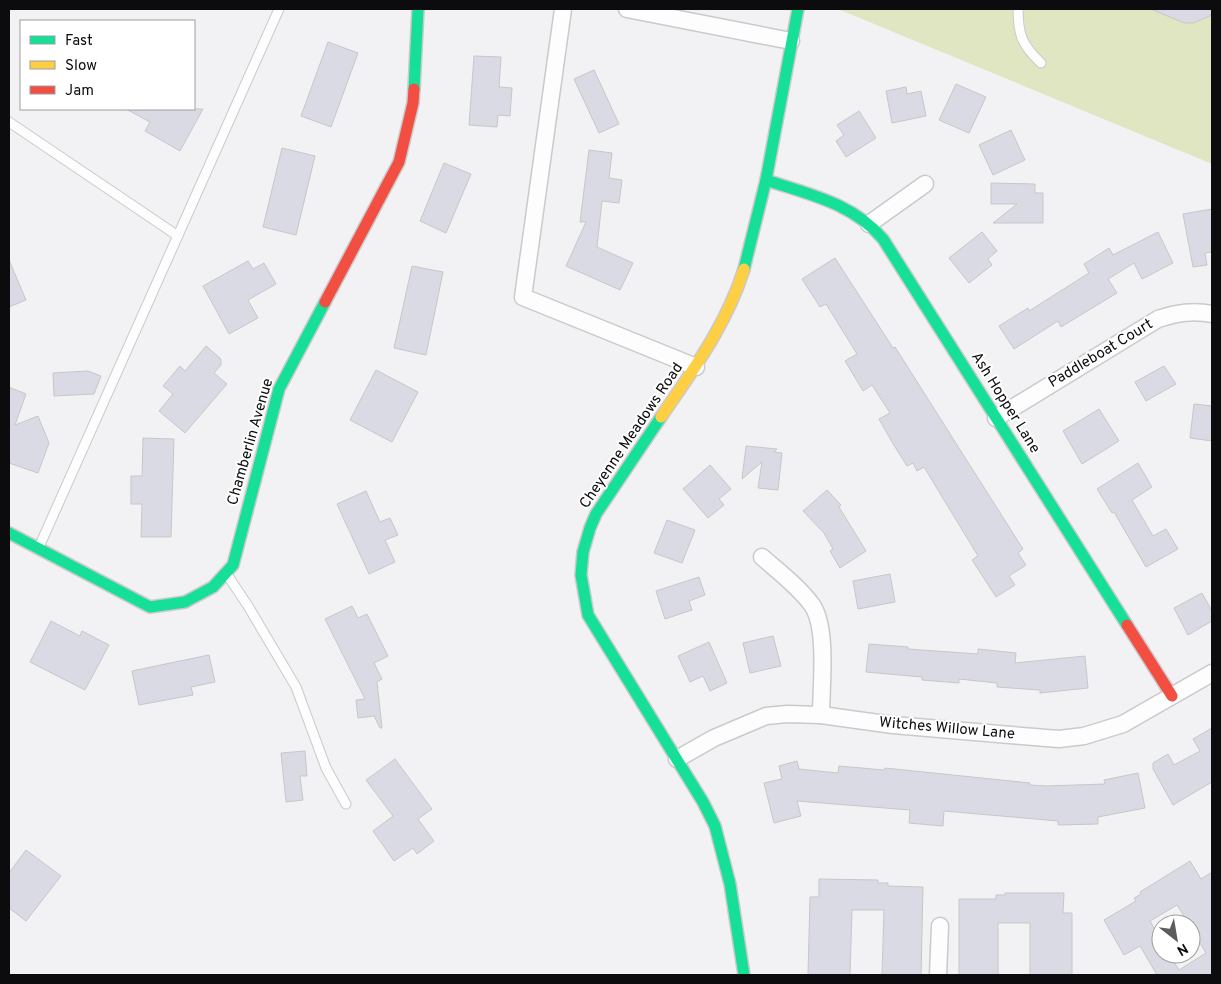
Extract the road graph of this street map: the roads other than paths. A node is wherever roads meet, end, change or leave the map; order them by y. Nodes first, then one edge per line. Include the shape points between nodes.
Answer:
1 (280, 9) edge
2 (418, 9) edge
3 (563, 9) edge
4 (627, 9) edge
5 (798, 9) edge
6 (1018, 9) edge
7 (791, 41) junction
8 (1041, 62) dead end
9 (9, 122) edge
10 (766, 180) junction
11 (925, 184) dead end
12 (869, 224) junction
13 (178, 236) junction
14 (1212, 314) edge
15 (696, 367) junction
16 (996, 418) junction
17 (9, 533) edge
18 (39, 549) junction
19 (762, 557) dead end
20 (226, 573) junction
21 (1212, 673) edge
22 (1172, 696) junction
23 (821, 715) junction
24 (677, 759) junction
25 (346, 804) dead end
26 (940, 926) dead end
27 (744, 975) edge
28 (938, 975) edge

1 - 13 lane
2 - 20 street, Chamberlin Avenue via 413,103 398,162 279,389 233,565
3 - 15 street via 524,297
4 - 7 street
5 - 7 street, Cheyenne Meadows Road
6 - 8 lane via 1021,39
7 - 10 street, Cheyenne Meadows Road
9 - 13 lane
10 - 12 street, Ash Hopper Lane via 853,212
10 - 15 street, Cheyenne Meadows Road via 744,270 728,311
11 - 12 street
12 - 16 street, Ash Hopper Lane via 893,253
13 - 18 lane
14 - 16 street, Paddleboat Court via 1197,311 1158,319
15 - 24 street, Cheyenne Meadows Road via 596,514 580,566 581,589 588,615
16 - 22 street, Ash Hopper Lane
17 - 18 street, Chamberlin Avenue
18 - 20 street, Chamberlin Avenue via 150,607 185,602 213,587
19 - 23 street via 802,592 819,618
20 - 25 lane via 296,687 326,768
21 - 22 street, Witches Willow Lane
22 - 23 street, Witches Willow Lane via 1123,724 1084,736 1059,738 893,725
23 - 24 street, Witches Willow Lane via 766,716 714,738
24 - 27 street, Cheyenne Meadows Road via 715,826 730,884
26 - 28 street

